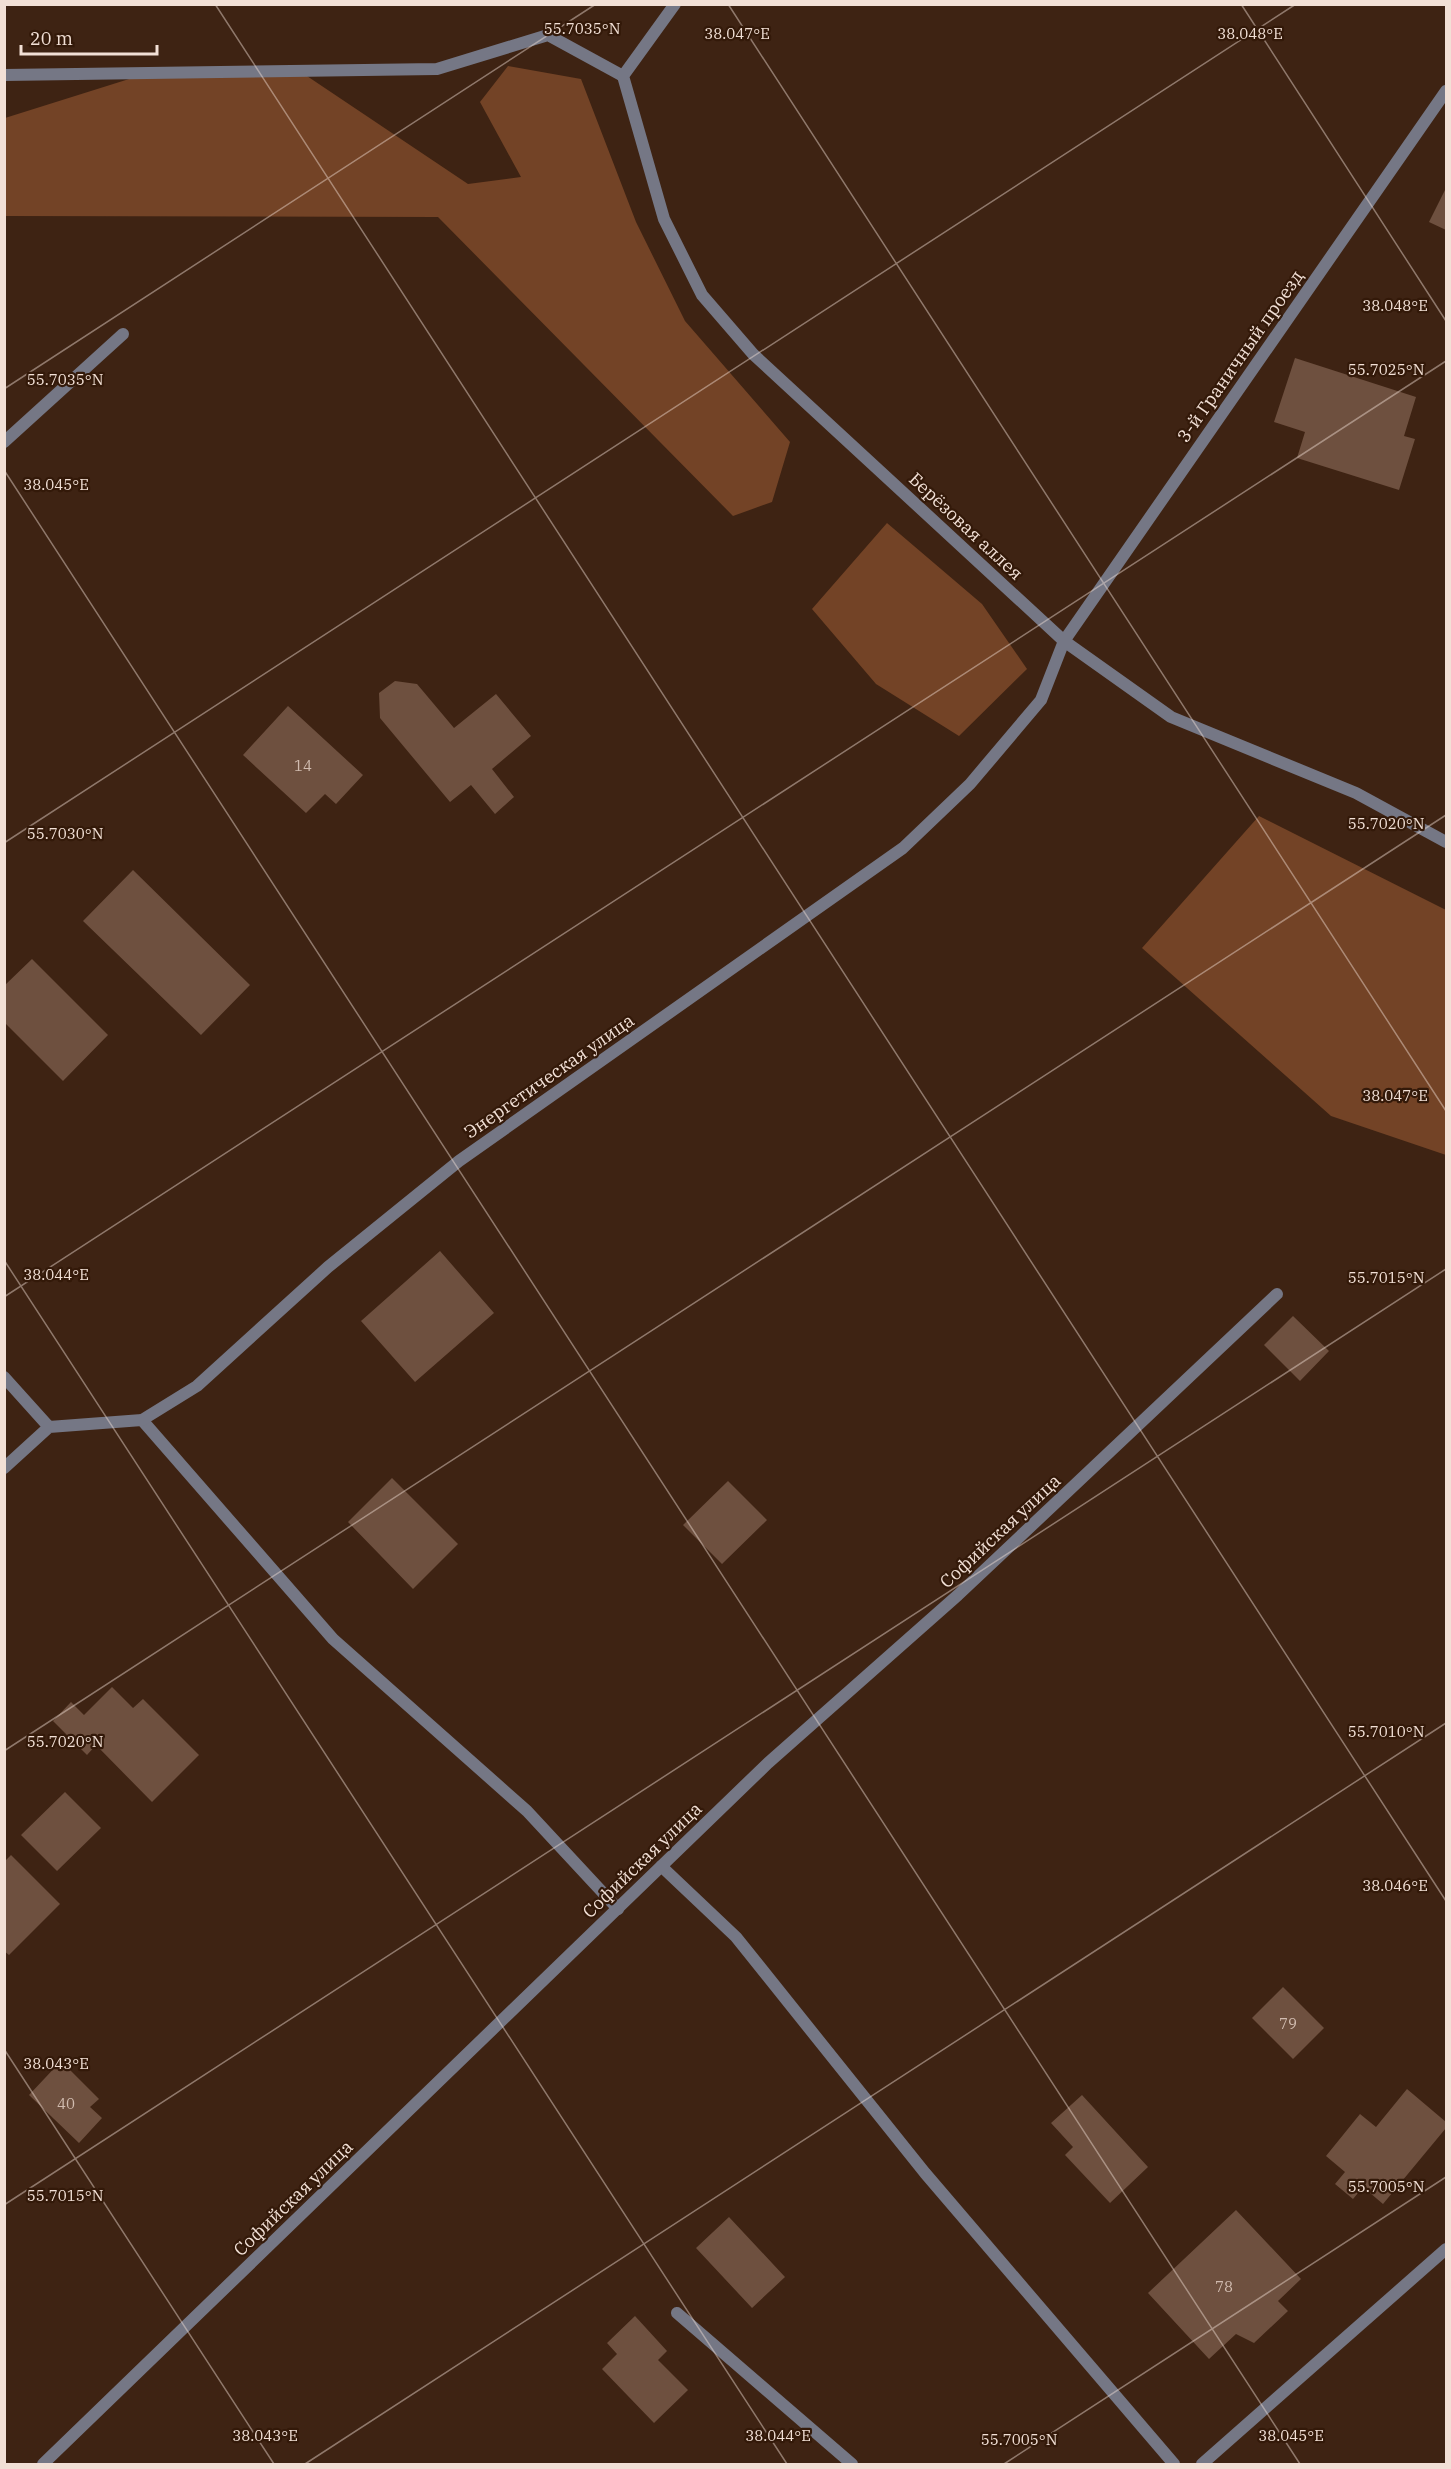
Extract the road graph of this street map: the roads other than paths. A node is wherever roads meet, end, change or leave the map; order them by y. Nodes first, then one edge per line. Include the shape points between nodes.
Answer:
1 (675, 4) edge
2 (4, 75) edge
3 (623, 76) junction
4 (1446, 91) edge
5 (123, 334) dead end
6 (4, 442) edge
7 (1064, 641) junction
8 (1446, 842) edge
9 (1277, 1294) dead end
10 (4, 1377) edge
11 (142, 1420) junction
12 (49, 1427) junction
13 (4, 1468) edge
14 (661, 1866) junction
15 (618, 1909) junction
16 (1446, 2249) edge
17 (677, 2313) dead end
18 (43, 2464) edge
19 (852, 2464) edge
20 (1174, 2464) edge
21 (1203, 2464) edge

1 - 3 street
2 - 3 street via 437,69 548,35
3 - 7 street, Берёзовая аллея via 664,219 702,295 753,354
4 - 7 street, 3-й Граничный проезд
5 - 6 street
7 - 8 street, Берёзовая аллея via 1171,717 1356,793
7 - 11 street, Энергетическая улица via 1041,700 970,784 903,848 459,1161 328,1267 197,1386
9 - 14 street, Софийская улица via 958,1595 768,1763
10 - 12 street
11 - 12 street, Энергетическая улица
11 - 15 street via 333,1639 527,1811
12 - 13 street
14 - 15 street, Софийская улица
14 - 20 street via 736,1937 925,2173
15 - 18 street, Софийская улица
16 - 21 street
17 - 19 street

